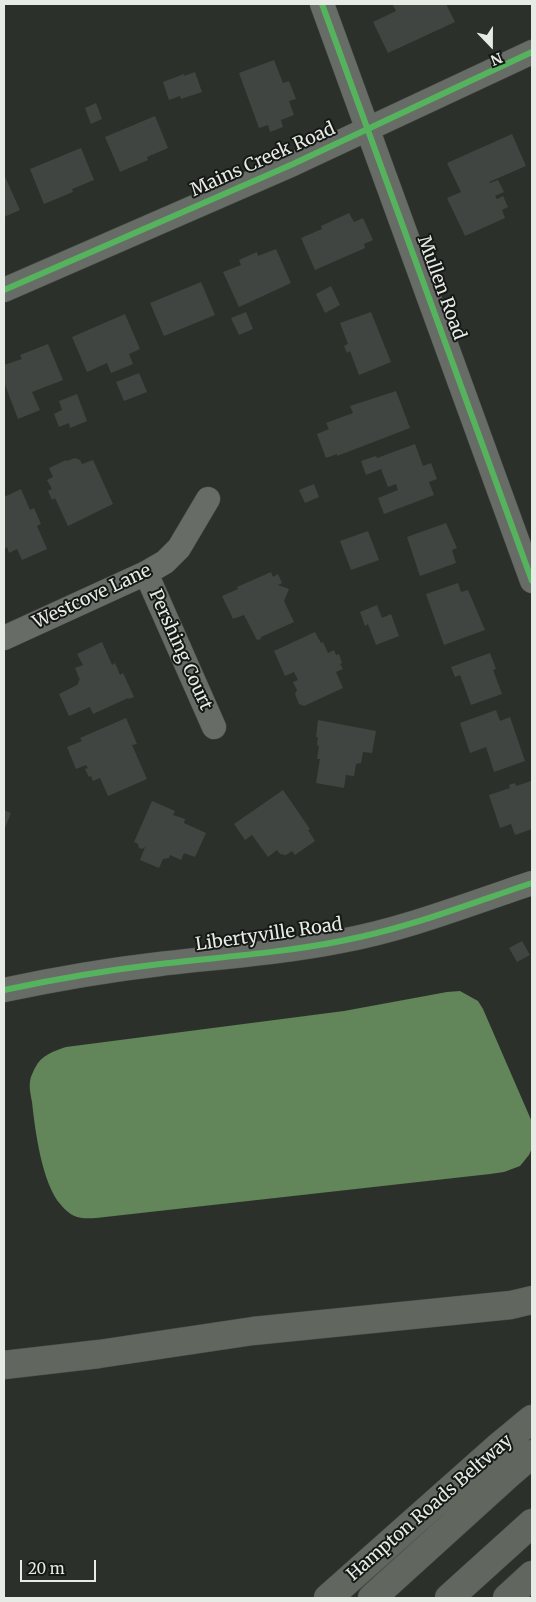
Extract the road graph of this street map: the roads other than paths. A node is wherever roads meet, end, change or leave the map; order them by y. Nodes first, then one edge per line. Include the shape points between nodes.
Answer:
1 (322, 4) edge
2 (532, 52) edge
3 (367, 128) junction
4 (4, 290) edge
5 (208, 499) dead end
6 (146, 573) junction
7 (532, 582) edge
8 (4, 638) edge
9 (214, 727) dead end
10 (532, 883) edge
11 (4, 990) edge
12 (532, 1300) edge
13 (4, 1365) edge
14 (532, 1419) edge
15 (532, 1454) edge
16 (532, 1523) edge
17 (532, 1575) edge
18 (328, 1598) edge
19 (372, 1598) edge
20 (449, 1598) edge
21 (507, 1598) edge

1 - 3 street, Mullen Road
2 - 3 street, Mains Creek Road
3 - 4 street, Mains Creek Road
3 - 7 street, Mullen Road
5 - 6 street, Westcove Lane via 179,548 165,562
6 - 8 street, Westcove Lane
6 - 9 street, Pershing Court
10 - 11 street, Libertyville Road via 414,923 355,938 303,948 83,975
12 - 13 highway via 253,1331
14 - 18 highway, Hampton Roads Beltway
15 - 19 highway
16 - 20 highway
17 - 21 highway

